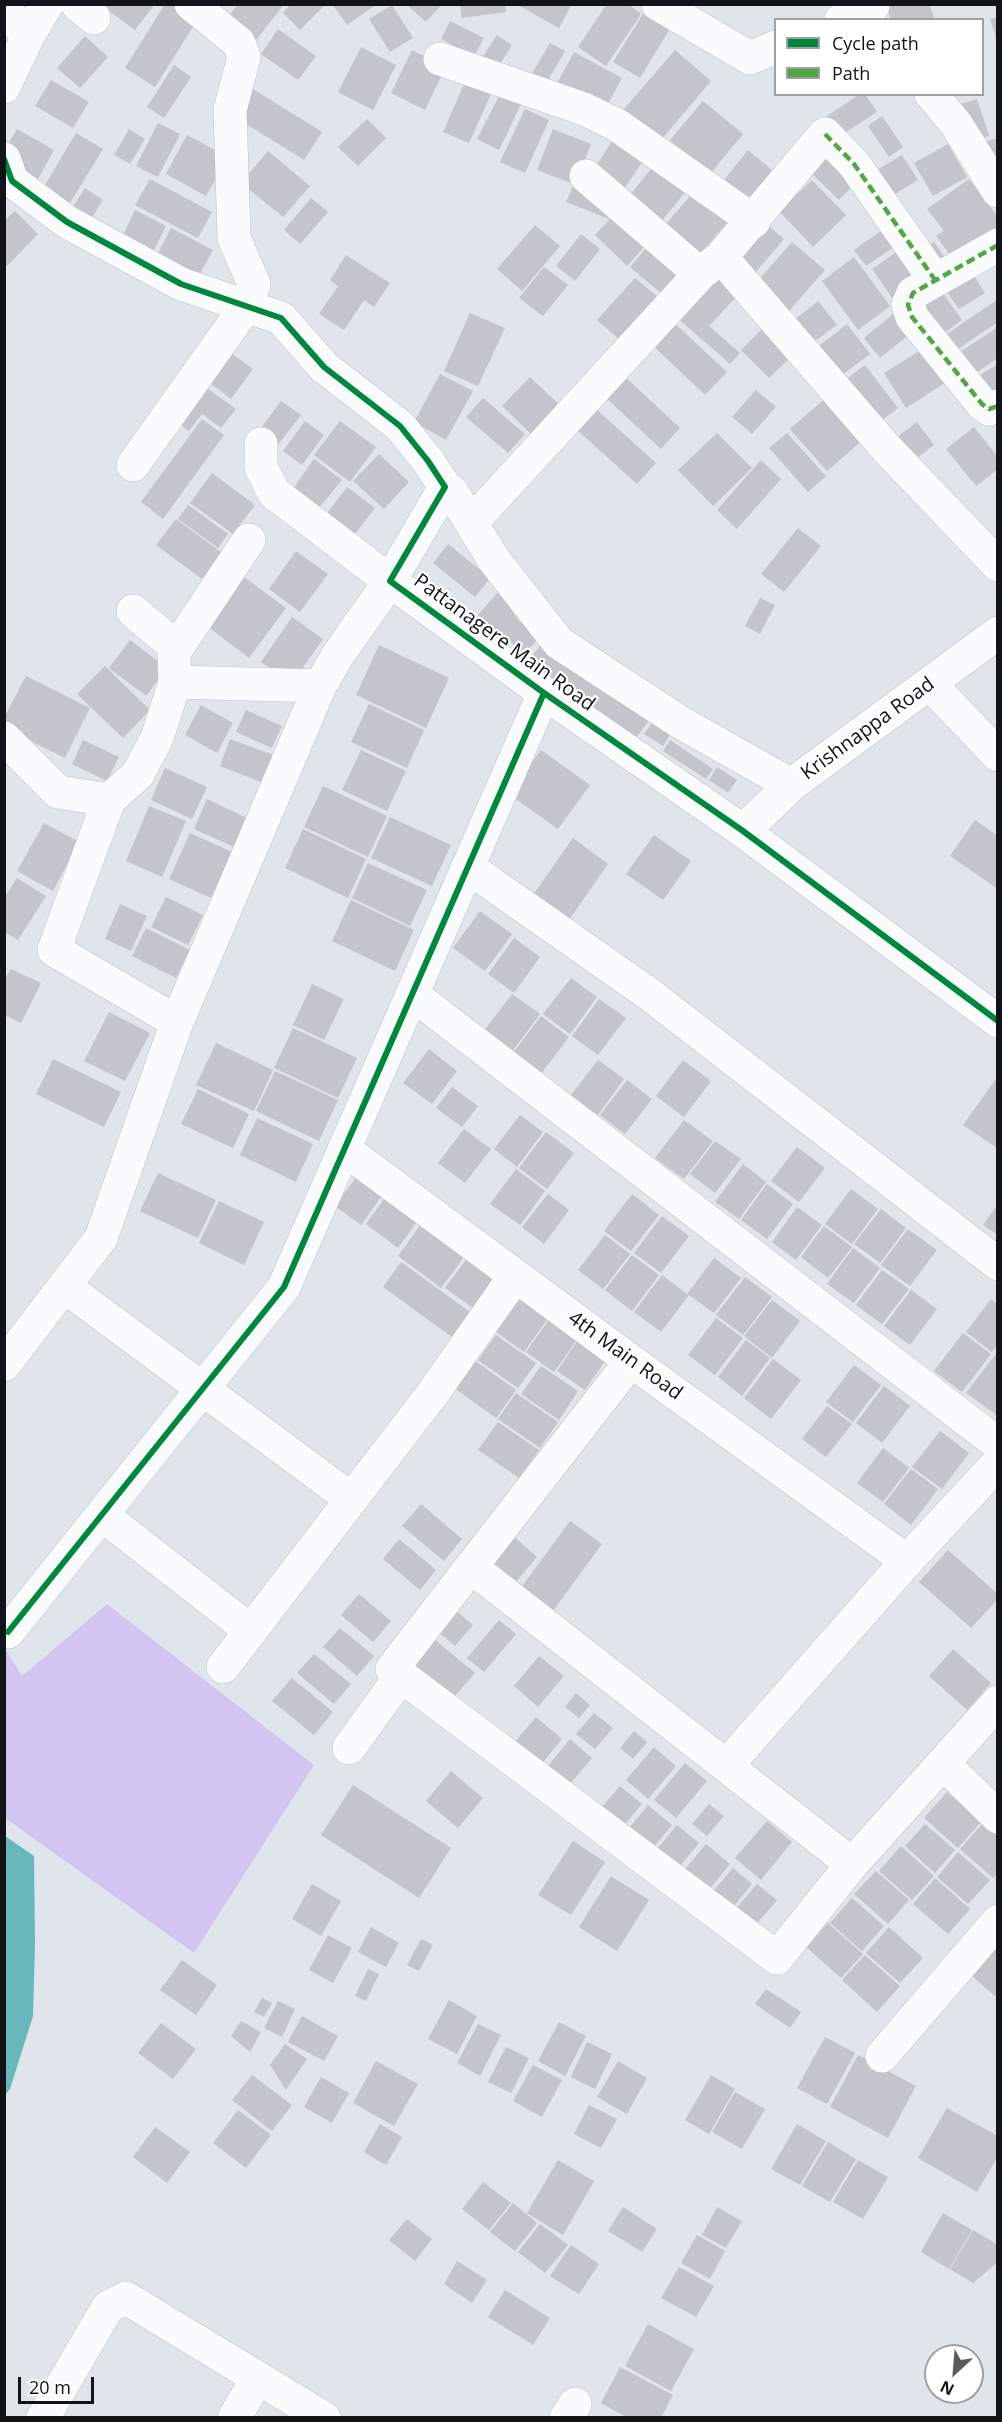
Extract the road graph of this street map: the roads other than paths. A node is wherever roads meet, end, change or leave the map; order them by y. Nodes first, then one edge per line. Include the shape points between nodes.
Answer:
1 (47, 4) edge
2 (191, 4) edge
3 (658, 4) edge
4 (4, 8) edge
5 (875, 10) edge
6 (848, 18) edge
7 (28, 36) junction
8 (774, 48) edge
9 (441, 59) dead end
10 (4, 87) edge
11 (933, 96) edge
12 (4, 159) edge
13 (586, 176) dead end
14 (998, 191) edge
15 (754, 221) junction
16 (998, 245) edge
17 (710, 266) junction
18 (935, 280) junction
19 (247, 305) junction
20 (998, 406) edge
21 (261, 444) dead end
22 (133, 465) dead end
23 (445, 487) junction
24 (471, 523) junction
25 (249, 540) dead end
26 (998, 565) edge
27 (390, 581) junction
28 (133, 611) dead end
29 (998, 633) edge
30 (177, 648) junction
31 (176, 682) junction
32 (930, 684) junction
33 (320, 686) junction
34 (544, 693) junction
35 (4, 738) edge
36 (998, 755) edge
37 (791, 785) junction
38 (110, 800) junction
39 (743, 831) junction
40 (469, 868) junction
41 (412, 994) junction
42 (998, 1021) edge
43 (177, 1022) junction
44 (344, 1149) junction
45 (998, 1264) edge
46 (515, 1276) junction
47 (64, 1286) junction
48 (631, 1361) junction
49 (4, 1365) edge
50 (203, 1389) junction
51 (998, 1444) edge
52 (998, 1463) edge
53 (351, 1499) junction
54 (102, 1515) junction
55 (908, 1561) junction
56 (471, 1567) junction
57 (251, 1631) junction
58 (8, 1632) dead end
59 (223, 1667) dead end
60 (401, 1676) junction
61 (998, 1702) edge
62 (349, 1748) dead end
63 (944, 1764) junction
64 (727, 1765) junction
65 (998, 1817) edge
66 (852, 1864) junction
67 (998, 1922) edge
68 (882, 2056) dead end
69 (258, 2378) junction
70 (43, 2418) edge
71 (234, 2418) edge
72 (324, 2418) edge

1 - 7 street
2 - 19 street via 239,43 244,57 230,110 234,238 254,284
3 - 8 street via 750,58
4 - 7 street
5 - 6 street
7 - 10 street
9 - 15 street via 584,109 617,125
11 - 14 street via 956,124
12 - 19 street via 12,181 68,222 181,284
13 - 17 street
15 - 17 street
15 - 18 street via 825,134 854,164
16 - 18 street
17 - 24 street
17 - 26 street
18 - 20 street via 913,293 908,305 912,317 982,404 990,409
19 - 22 street
19 - 23 street via 280,318 324,367 400,426
21 - 27 street via 261,467 274,493
23 - 24 street
23 - 27 street, Pattanagere Main Road
24 - 37 street via 494,560 559,643 680,722
25 - 30 street
27 - 33 street
27 - 34 street, Pattanagere Main Road
28 - 30 street
29 - 32 street, Krishnappa Road
30 - 31 street
31 - 33 street
31 - 38 street via 157,738 138,774
32 - 36 street
32 - 37 street, Krishnappa Road
33 - 43 street
34 - 39 street, Pattanagere Main Road
34 - 40 street
35 - 38 street via 58,792
37 - 39 street, Krishnappa Road
38 - 43 street via 54,950
39 - 42 street, Pattanagere Main Road
40 - 41 street
40 - 45 street via 649,993
41 - 44 street
41 - 51 street
43 - 47 street via 101,1238
44 - 46 street, 4th Main Road
44 - 50 street via 284,1287
46 - 48 street, 4th Main Road
46 - 53 street via 433,1393
47 - 49 street
47 - 50 street
48 - 55 street, 4th Main Road
48 - 56 street
50 - 53 street
50 - 54 street
52 - 55 street
53 - 57 street
54 - 57 street
54 - 58 street
55 - 64 street
56 - 60 street via 392,1669
56 - 64 street
57 - 59 street
60 - 62 street
60 - 66 street via 777,1958
61 - 63 street
63 - 65 street
63 - 66 street
64 - 66 street
67 - 68 street
69 - 70 street via 126,2298 108,2307
69 - 71 street
69 - 72 street

